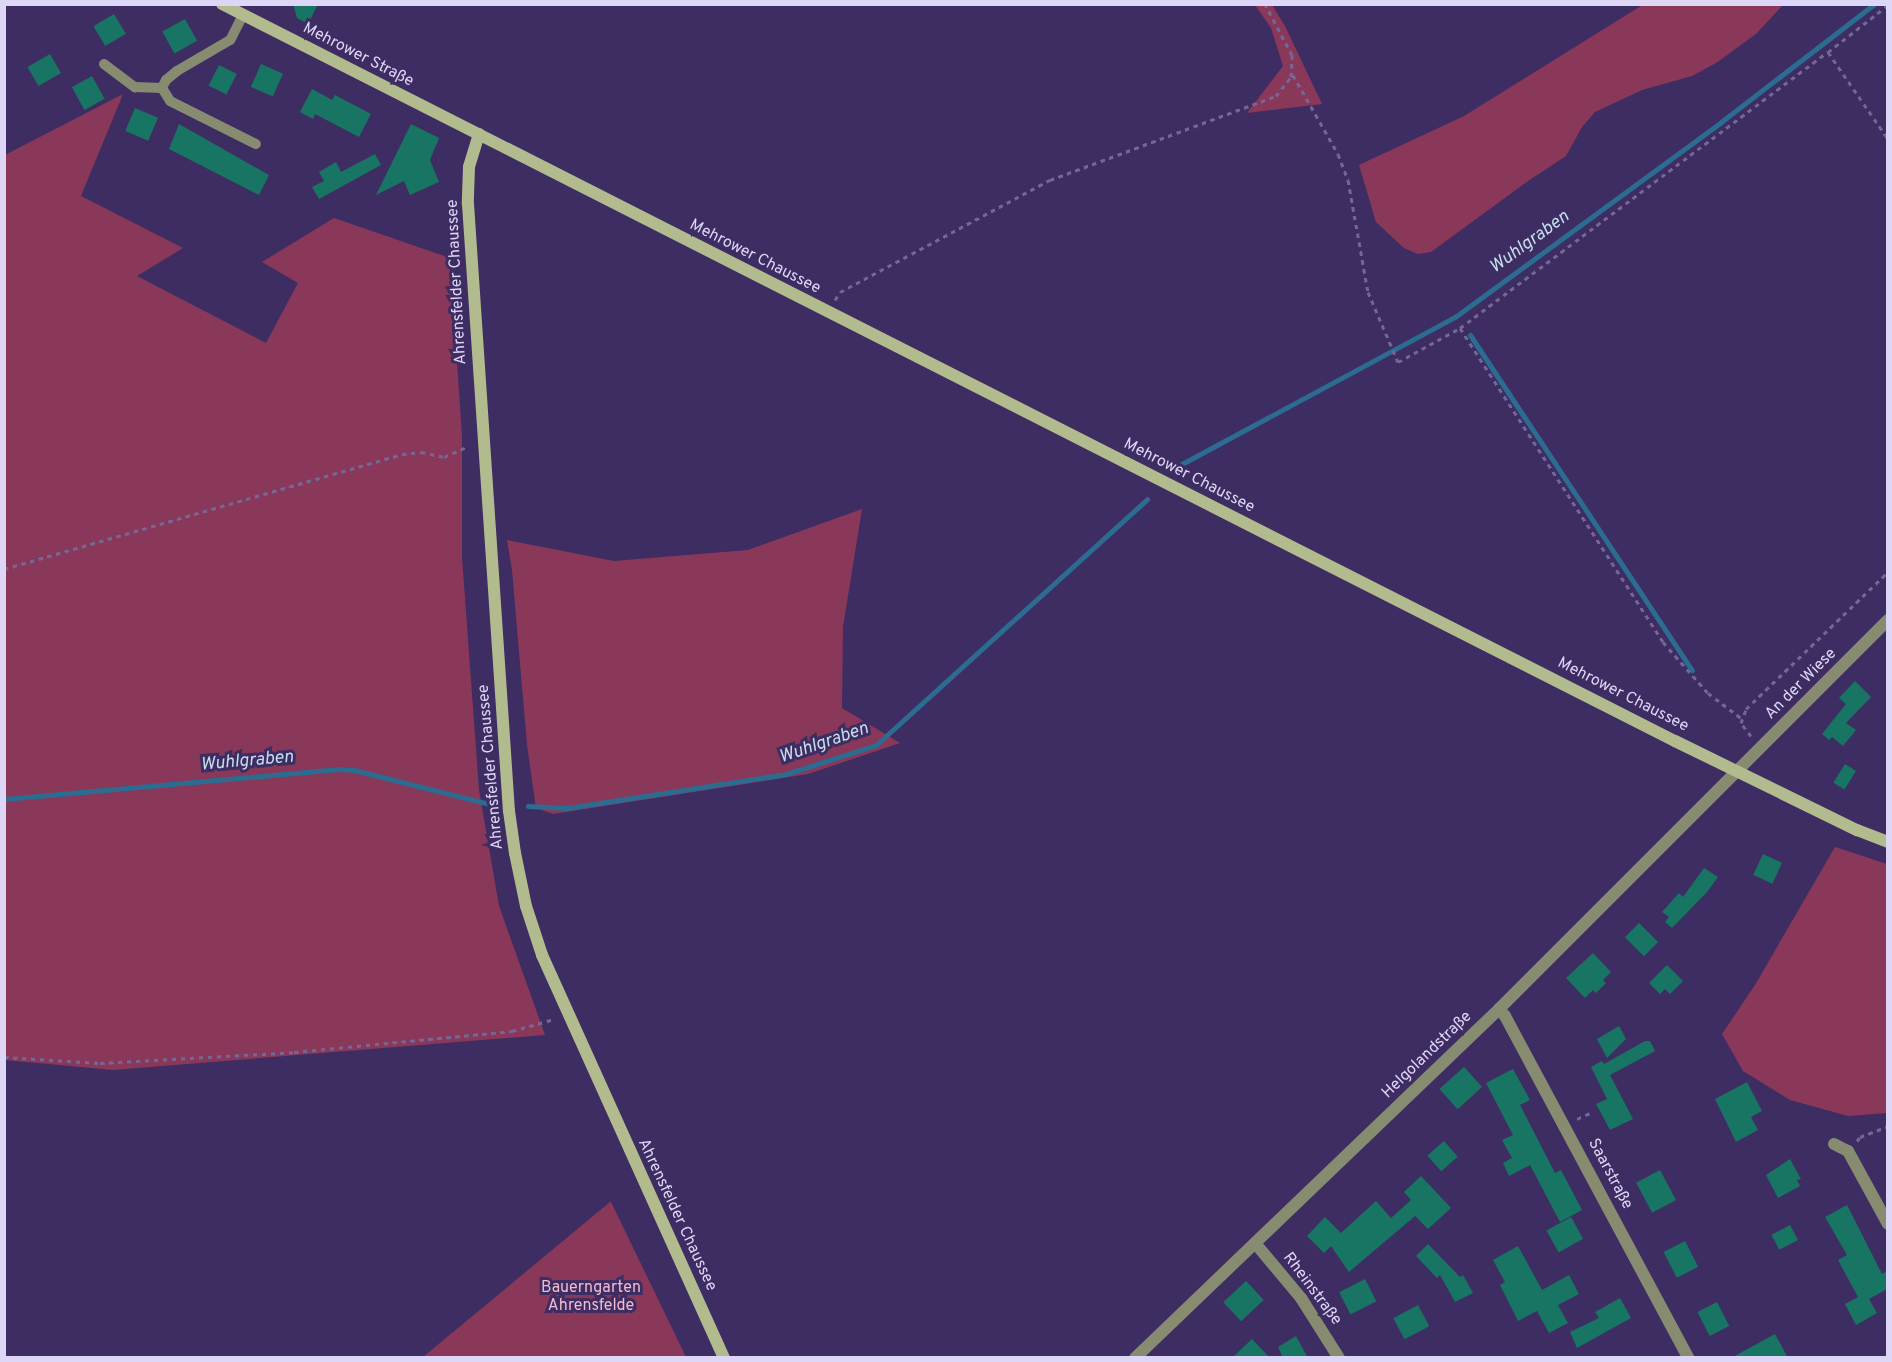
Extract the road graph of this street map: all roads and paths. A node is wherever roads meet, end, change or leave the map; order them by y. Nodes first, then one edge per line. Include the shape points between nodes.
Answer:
1 (222, 4) edge
2 (1264, 4) edge
3 (1887, 5) edge
4 (243, 15) junction
5 (1828, 52) junction
6 (104, 64) dead end
7 (1291, 77) junction
8 (162, 88) junction
9 (479, 134) junction
10 (1887, 139) edge
11 (256, 144) dead end
12 (828, 312) junction
13 (1460, 328) junction
14 (484, 442) junction
15 (4, 569) edge
16 (1887, 572) edge
17 (1887, 620) edge
18 (1741, 718) junction
19 (1762, 747) junction
20 (1738, 772) junction
21 (1887, 842) edge
22 (1499, 1009) junction
23 (567, 1013) junction
24 (4, 1057) edge
25 (1590, 1113) dead end
26 (1580, 1118) dead end
27 (1887, 1126) edge
28 (1834, 1144) dead end
29 (1848, 1151) junction
30 (1887, 1224) edge
31 (1255, 1243) junction
32 (724, 1358) edge
33 (1135, 1358) edge
34 (1339, 1358) edge
35 (1688, 1358) edge

1 - 4 main road, Mehrower Straße
2 - 7 path via 1292,55
3 - 5 path
4 - 8 lane via 230,40 177,71
4 - 9 main road, Mehrower Straße
5 - 10 path
5 - 13 path
6 - 8 lane via 135,87
7 - 12 path via 1276,96 1050,180 840,292
7 - 13 path via 1338,154 1348,180 1368,292 1395,358 1398,362
8 - 11 lane via 170,101
9 - 12 main road, Mehrower Chaussee
9 - 14 main road, Ahrensfelder Chaussee via 469,167 468,204
12 - 20 main road, Mehrower Chaussee
13 - 18 path via 1663,642 1702,686
14 - 15 path via 444,457 422,452 402,454
14 - 23 main road, Ahrensfelder Chaussee via 514,853 529,916
16 - 18 path
17 - 19 street, An der Wiese
18 - 19 path
19 - 20 street, An der Wiese
20 - 21 main road, Mehrower Chaussee
20 - 22 street, Helgolandstraße
22 - 31 street, Helgolandstraße
22 - 35 street, Saarstraße
23 - 24 path via 540,1025 512,1031 294,1052 100,1063
23 - 32 main road, Ahrensfelder Chaussee
25 - 26 path
27 - 29 path via 1860,1137
28 - 29 street
29 - 30 street
31 - 33 street, Helgolandstraße
31 - 34 street, Rheinstraße via 1302,1298

